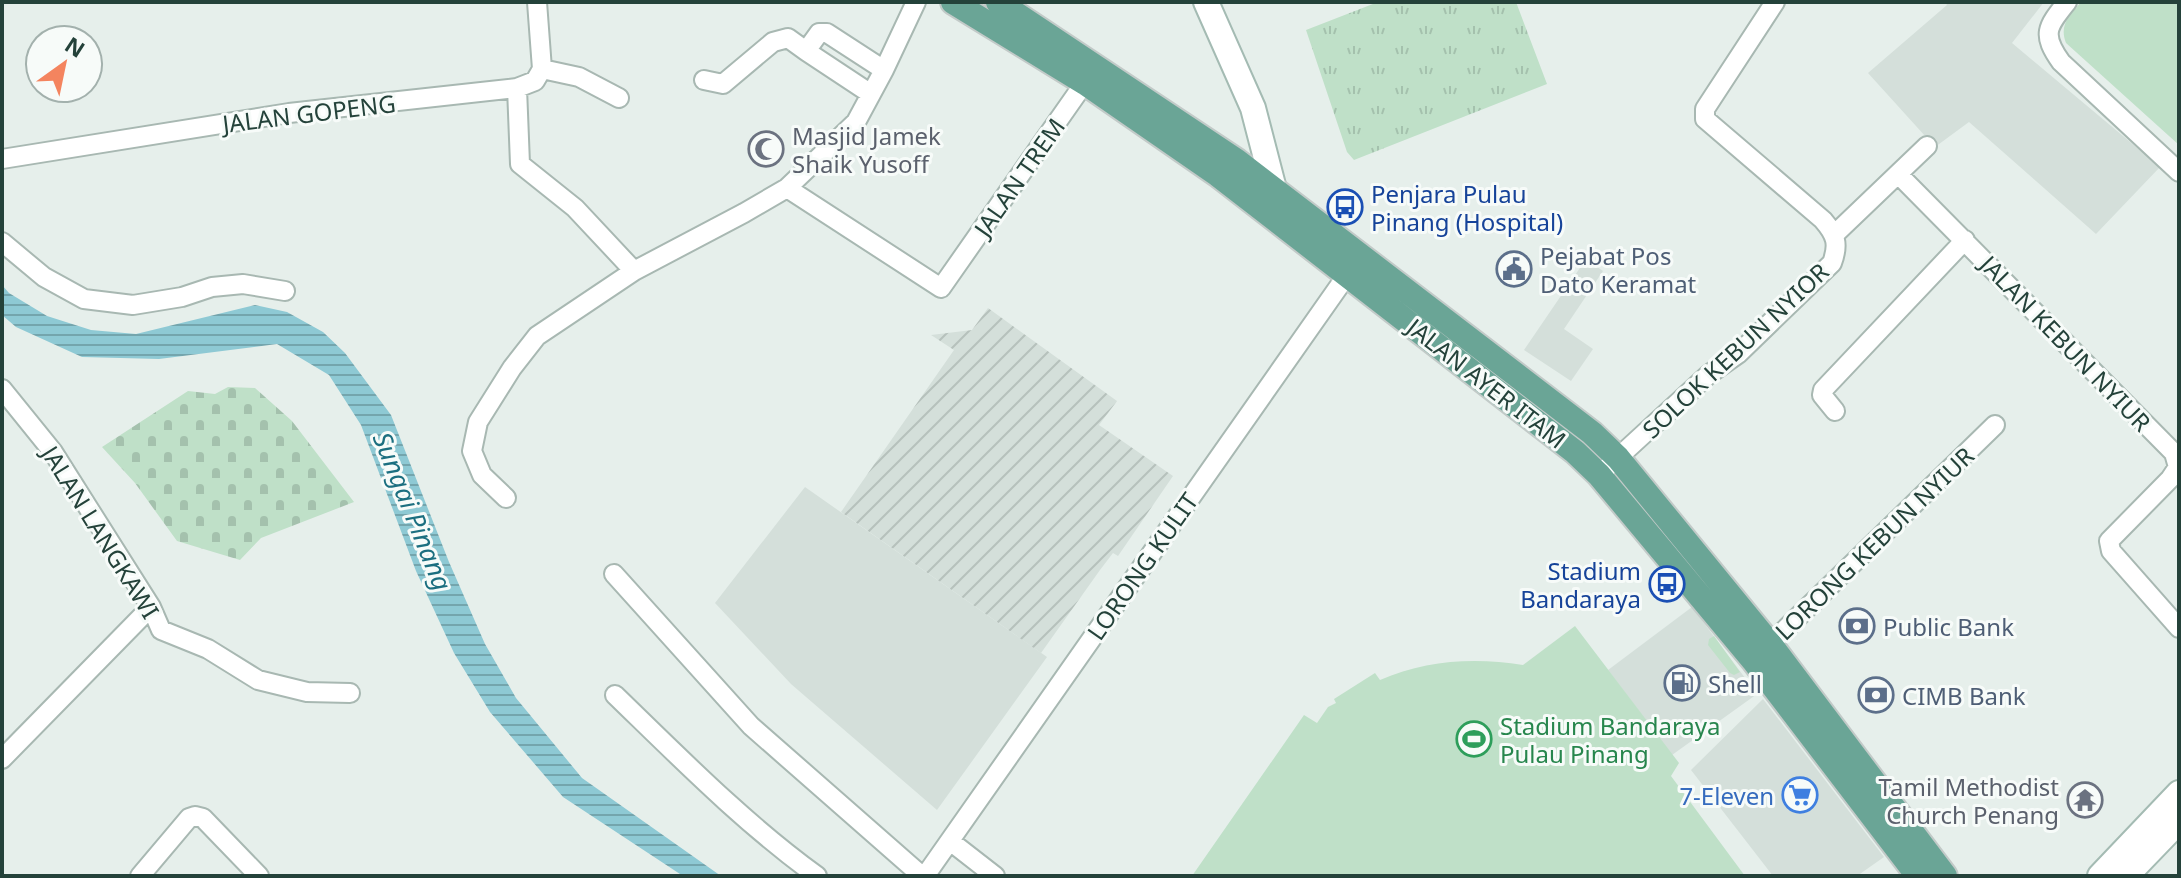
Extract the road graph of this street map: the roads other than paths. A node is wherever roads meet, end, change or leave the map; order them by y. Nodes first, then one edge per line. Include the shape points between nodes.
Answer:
1 (537, 2) edge
2 (916, 2) edge
3 (953, 2) edge
4 (998, 2) edge
5 (1206, 2) edge
6 (1775, 2) edge
7 (2067, 2) edge
8 (806, 51) junction
9 (542, 69) junction
10 (884, 70) junction
11 (1090, 74) junction
12 (704, 80) dead end
13 (517, 88) junction
14 (871, 94) junction
15 (619, 98) dead end
16 (1927, 146) dead end
17 (2, 159) edge
18 (2179, 172) edge
19 (1898, 174) junction
20 (787, 188) junction
21 (1274, 189) junction
22 (1835, 234) junction
23 (1965, 240) junction
24 (2, 242) edge
25 (1354, 265) junction
26 (634, 271) junction
27 (285, 291) dead end
28 (2, 389) edge
29 (1835, 411) dead end
30 (1995, 425) dead end
31 (1618, 458) junction
32 (1599, 475) junction
33 (506, 498) dead end
34 (614, 574) dead end
35 (151, 607) junction
36 (2179, 628) edge
37 (1762, 652) junction
38 (350, 693) dead end
39 (615, 695) dead end
40 (2, 759) edge
41 (2179, 793) edge
42 (2179, 821) edge
43 (950, 841) junction
44 (140, 876) edge
45 (259, 876) edge
46 (817, 876) edge
47 (923, 876) edge
48 (995, 876) edge
49 (1918, 876) edge
50 (1945, 876) edge
51 (2100, 876) edge
52 (2126, 876) edge

1 - 9 street
2 - 10 street
3 - 11 main road, JALAN AYER ITAM
4 - 11 main road, JALAN AYER ITAM
5 - 21 street via 1253,108
6 - 22 street, SOLOK KEBUN NYIOR via 1705,109 1705,119
7 - 18 street via 2050,23 2051,48
8 - 10 street via 819,33 827,33
8 - 12 street via 788,38 773,42 723,84
8 - 14 street
9 - 13 street via 535,81
9 - 15 street via 579,77
10 - 14 street
11 - 20 street, JALAN TREM via 941,288
11 - 21 main road, JALAN AYER ITAM via 1217,147
11 - 25 main road, JALAN AYER ITAM via 1218,175
13 - 17 street, JALAN GOPENG via 289,113
13 - 26 street via 520,164 575,208
14 - 20 street via 856,122
16 - 19 street
19 - 22 street
19 - 23 street, JALAN KEBUN NYIUR
20 - 26 street
21 - 25 main road, JALAN AYER ITAM
22 - 31 street, SOLOK KEBUN NYIOR via 1832,263
23 - 29 street via 1823,390
23 - 36 street, JALAN KEBUN NYIUR via 2174,453 2178,467 2170,479 2109,541 2111,551
24 - 27 street via 44,277 84,299 133,305 243,284
25 - 31 main road, JALAN AYER ITAM via 1533,385
25 - 32 main road, JALAN AYER ITAM
25 - 43 street, LORONG KULIT
26 - 33 street via 537,336 478,422 472,451 482,475
28 - 35 street, JALAN LANGKAWI via 53,452
30 - 37 street, LORONG KEBUN NYIUR
31 - 32 street, SOLOK KEBUN NYIOR
31 - 37 main road, JALAN AYER ITAM
32 - 37 main road, JALAN AYER ITAM
34 - 47 street via 751,726
35 - 38 street, JALAN LANGKAWI via 161,630 208,649 258,680 307,692
35 - 40 street
37 - 49 main road, JALAN AYER ITAM
37 - 50 main road, JALAN AYER ITAM
39 - 46 street via 714,791
41 - 51 street
42 - 52 street
43 - 47 street, LORONG KULIT
43 - 48 street
44 - 45 street via 195,816 203,818

